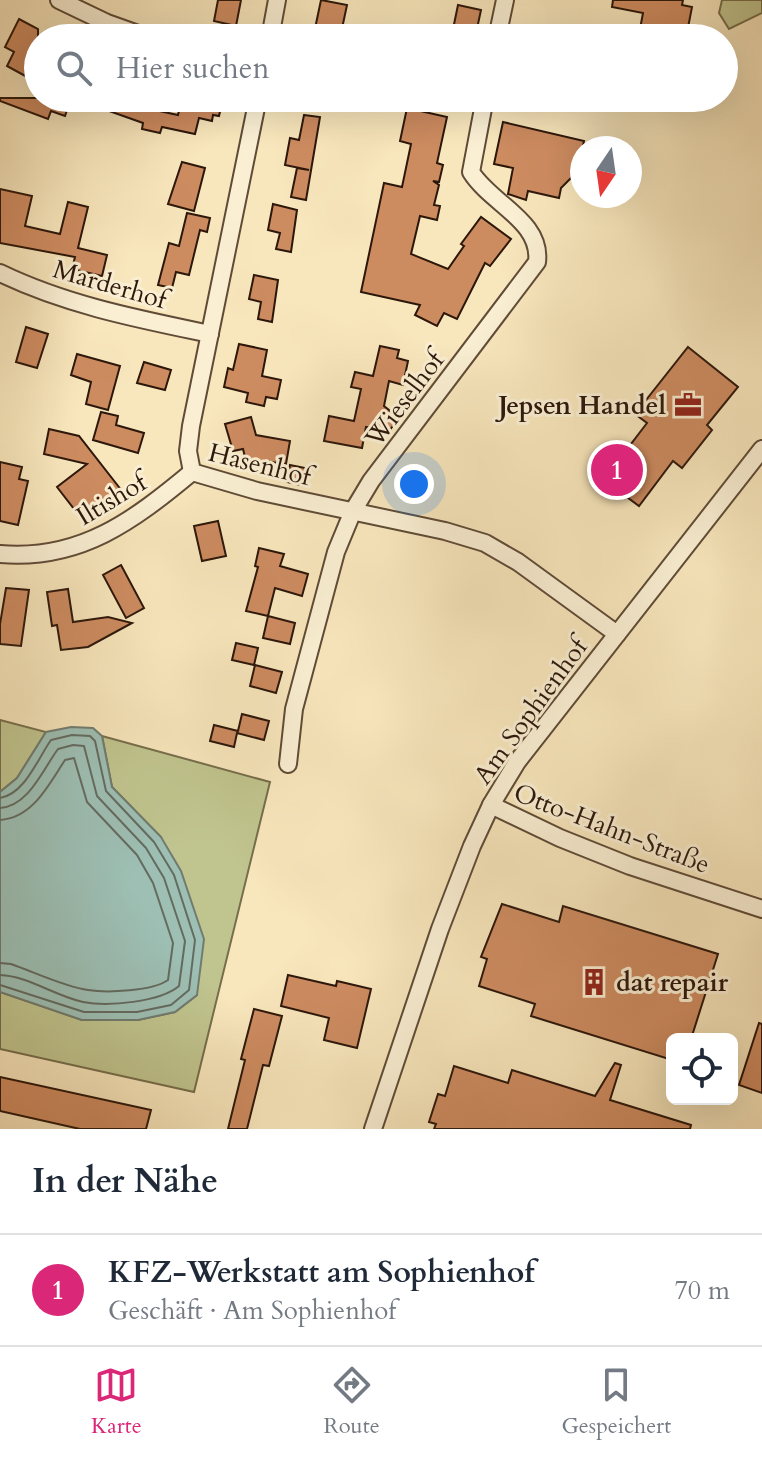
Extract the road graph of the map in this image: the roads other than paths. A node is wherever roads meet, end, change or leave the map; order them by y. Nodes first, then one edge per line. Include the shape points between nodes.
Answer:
1 (59, 0) edge
2 (277, 0) edge
3 (505, 0) edge
4 (110, 24) edge
5 (273, 24) edge
6 (500, 24) edge
7 (255, 112) edge
8 (482, 112) edge
9 (0, 273) edge
10 (210, 334) junction
11 (762, 449) edge
12 (192, 472) junction
13 (353, 511) junction
14 (0, 554) edge
15 (617, 634) junction
16 (288, 764) dead end
17 (491, 805) junction
18 (762, 909) edge
19 (373, 1129) edge

1 - 4 street
2 - 5 street
3 - 6 street
7 - 10 street, Hasenhof
8 - 13 street, Wieselhof via 471,172 533,233 537,262
9 - 10 street, Marderhof via 79,304
10 - 12 street, Hasenhof via 191,426
11 - 15 street, Am Sophienhof
12 - 13 street, Hasenhof
12 - 14 street, Iltishof via 106,535 73,548
13 - 15 street, Hasenhof via 485,543
13 - 16 street, Wieselhof via 336,552 294,709
15 - 17 street, Am Sophienhof via 517,762
17 - 18 street, Otto-Hahn-Straße via 630,866
17 - 19 street, Am Sophienhof via 440,929

